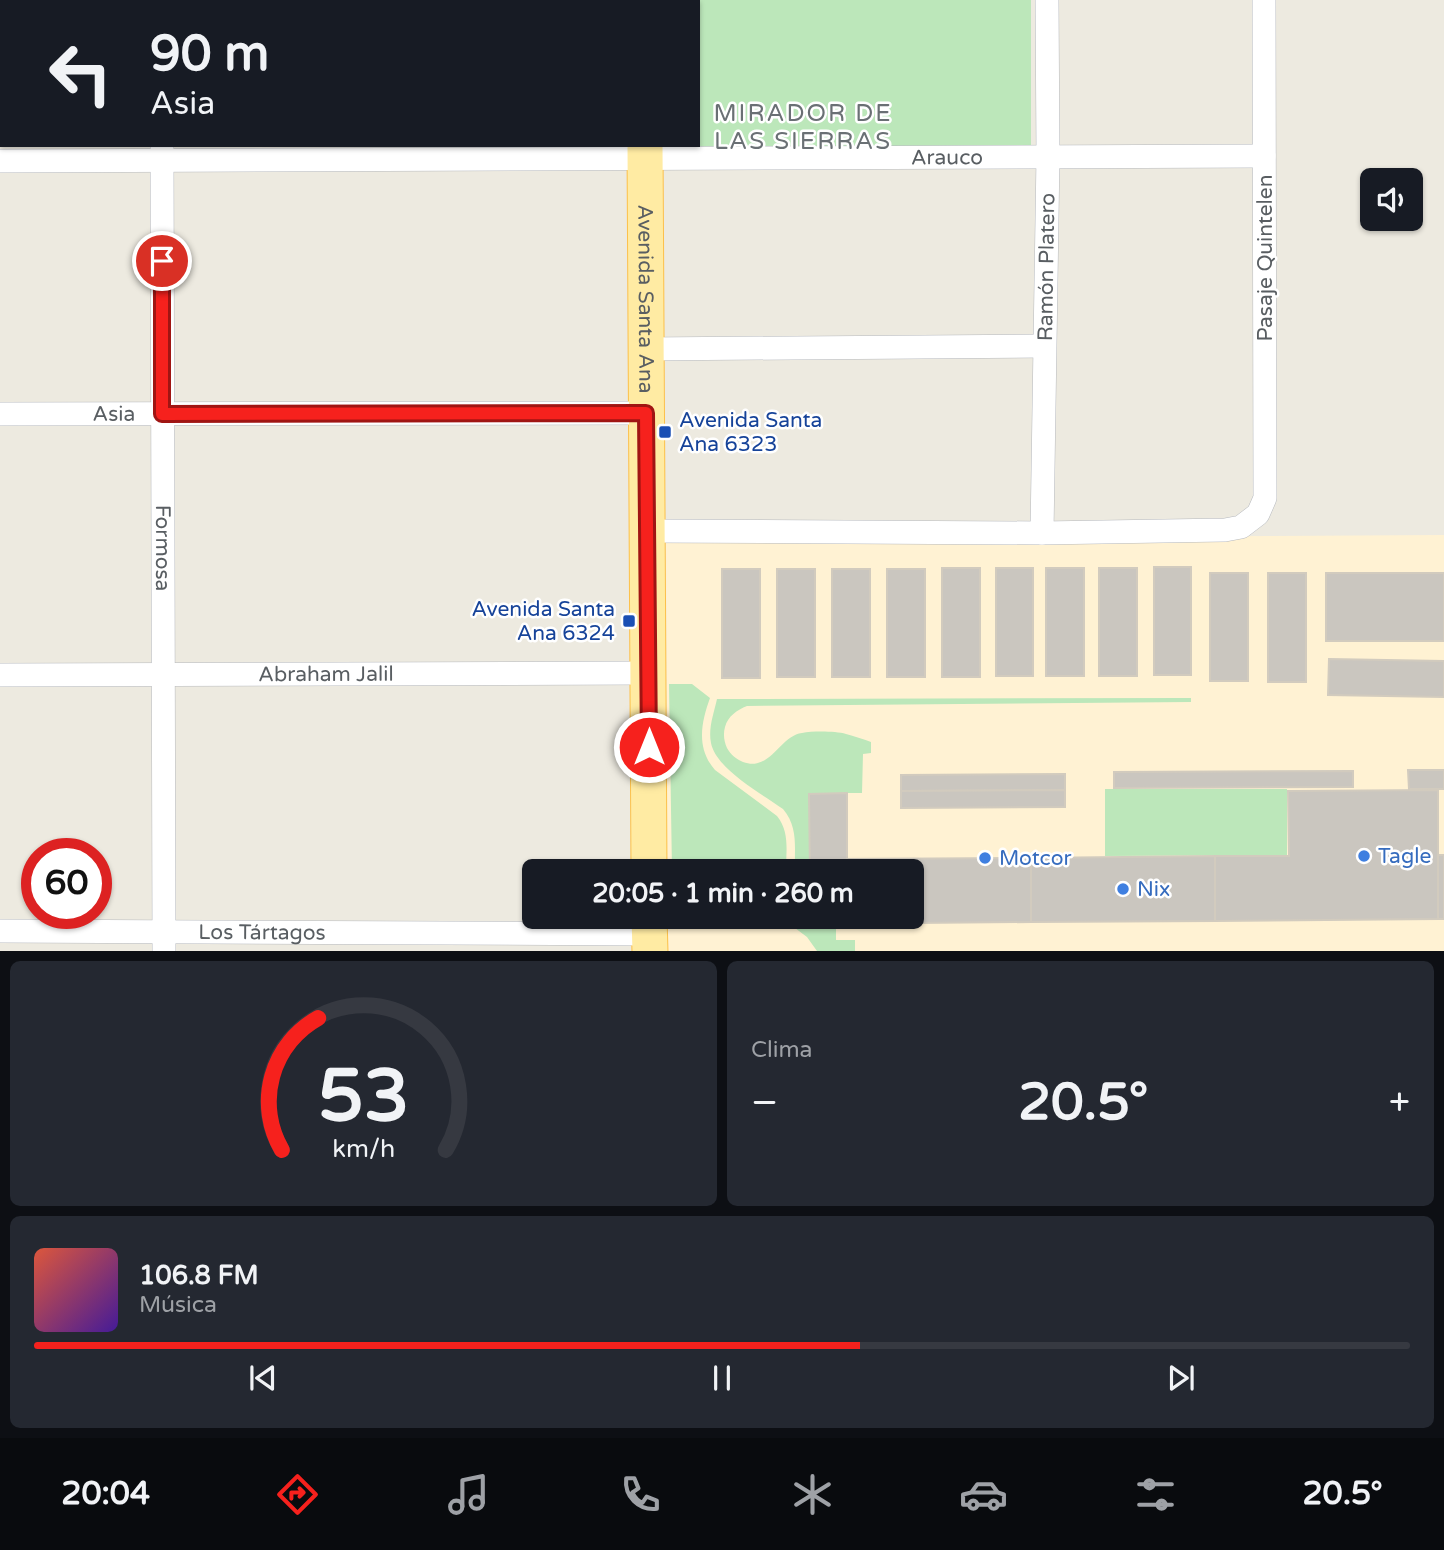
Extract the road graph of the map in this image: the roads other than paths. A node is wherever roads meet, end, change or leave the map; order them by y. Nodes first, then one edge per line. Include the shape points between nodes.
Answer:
1 (1047, 0) edge
2 (1264, 0) edge
3 (645, 152) edge
4 (162, 153) edge
5 (1048, 156) junction
6 (1264, 156) junction
7 (0, 161) edge
8 (1044, 346) junction
9 (646, 349) junction
10 (646, 413) junction
11 (0, 414) edge
12 (162, 414) junction
13 (648, 531) junction
14 (1042, 533) junction
15 (649, 673) junction
16 (163, 674) junction
17 (0, 675) edge
18 (649, 859) edge
19 (0, 931) edge
20 (649, 934) edge
21 (164, 942) edge

1 - 5 street, Ramón Platero
2 - 6 street, Pasaje Quintelen
3 - 4 street, Arauco
3 - 5 street, Arauco
3 - 9 main road, Avenida Santa Ana
4 - 7 street, Arauco
4 - 12 street, Formosa
5 - 6 street, Arauco
5 - 8 street, Ramón Platero
6 - 14 street, Pasaje Quintelen via 1265,498 1258,514 1241,527 1225,530
8 - 9 street
8 - 14 street, Ramón Platero
9 - 10 main road, Avenida Santa Ana
10 - 12 street, Asia
10 - 13 main road, Avenida Santa Ana
11 - 12 street, Asia
12 - 16 street, Formosa
13 - 14 street
13 - 15 main road, Avenida Santa Ana
15 - 16 street, Abraham Jalil
15 - 18 main road, Avenida Santa Ana
16 - 17 street, Abraham Jalil
16 - 21 street, Formosa
19 - 21 street, Los Tártagos
20 - 21 street, Los Tártagos

